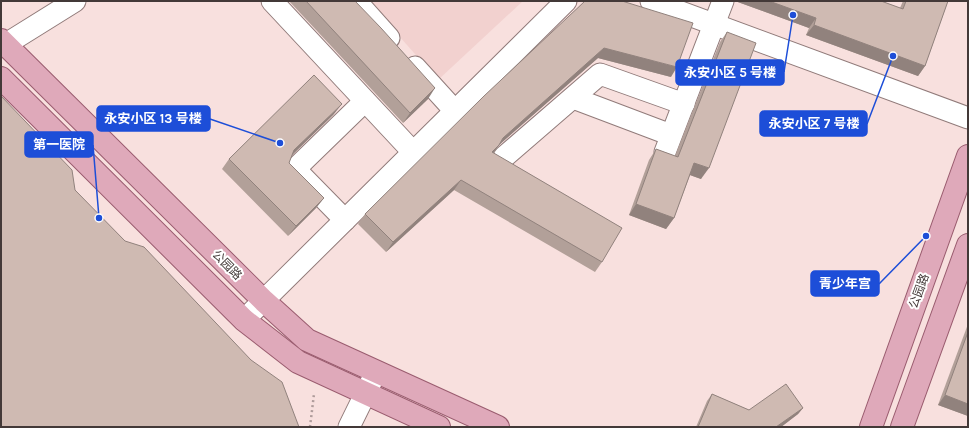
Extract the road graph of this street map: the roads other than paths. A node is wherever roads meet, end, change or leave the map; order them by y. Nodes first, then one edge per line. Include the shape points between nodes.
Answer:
1 (75, 1) edge
2 (272, 1) edge
3 (356, 1) edge
4 (566, 1) edge
5 (651, 1) edge
6 (724, 1) edge
7 (715, 24) junction
8 (3, 42) edge
9 (1, 78) edge
10 (573, 98) junction
11 (365, 100) junction
12 (684, 104) junction
13 (455, 112) junction
14 (968, 118) edge
15 (414, 152) junction
16 (968, 156) edge
17 (504, 157) edge
18 (345, 220) junction
19 (968, 245) edge
20 (264, 301) junction
21 (244, 320) junction
22 (376, 372) junction
23 (366, 393) junction
24 (349, 427) edge
25 (439, 427) edge
26 (498, 427) edge
27 (871, 427) edge
28 (902, 427) edge

1 - 8 street
2 - 11 street
3 - 13 street
4 - 13 street
5 - 7 street
6 - 7 street
7 - 12 street
7 - 14 street
8 - 20 main road, 公园路
9 - 21 main road
10 - 12 street via 600,74
10 - 12 street via 668,144
10 - 17 street
11 - 15 street
11 - 18 street via 296,169
13 - 15 street
15 - 18 street
16 - 27 main road, 公园路
18 - 20 street
19 - 28 main road
20 - 21 street
20 - 22 main road, 公园路 via 307,340
21 - 23 main road via 298,362
22 - 23 street
22 - 26 main road, 公园路
23 - 24 street
23 - 25 main road

